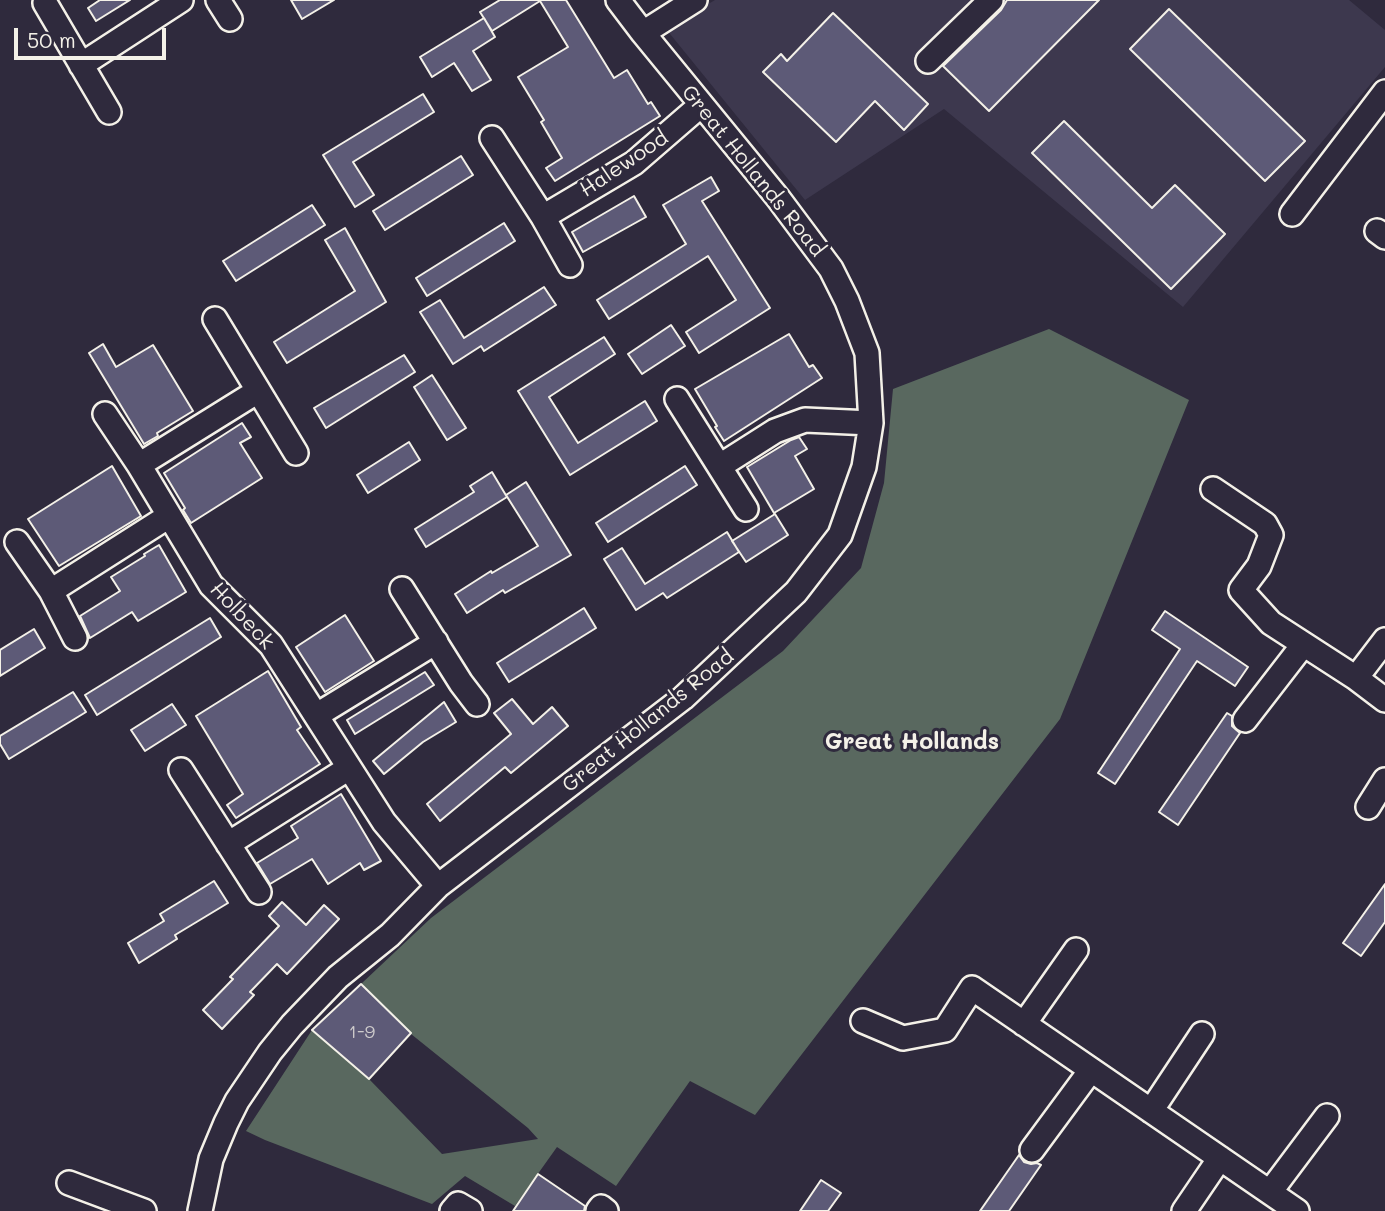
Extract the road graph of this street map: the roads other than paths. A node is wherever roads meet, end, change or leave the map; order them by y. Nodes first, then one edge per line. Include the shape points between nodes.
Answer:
1 (181, 0) edge
2 (618, 0) edge
3 (695, 0) edge
4 (991, 0) edge
5 (45, 3) dead end
6 (642, 33) junction
7 (928, 61) dead end
8 (81, 65) junction
9 (1385, 92) edge
10 (701, 105) junction
11 (109, 112) dead end
12 (492, 138) dead end
13 (1292, 214) dead end
14 (542, 217) junction
15 (570, 265) dead end
16 (215, 320) dead end
17 (258, 391) junction
18 (677, 399) dead end
19 (105, 414) dead end
20 (871, 423) junction
21 (296, 453) dead end
22 (139, 465) junction
23 (720, 466) junction
24 (1213, 489) dead end
25 (746, 509) dead end
26 (169, 516) junction
27 (17, 542) dead end
28 (402, 589) dead end
29 (51, 592) junction
30 (75, 638) dead end
31 (1385, 640) edge
32 (436, 642) junction
33 (1303, 645) junction
34 (1356, 678) junction
35 (1385, 700) edge
36 (477, 704) dead end
37 (317, 715) junction
38 (1245, 720) dead end
39 (349, 768) junction
40 (181, 770) dead end
41 (1385, 780) edge
42 (1367, 807) dead end
43 (228, 844) junction
44 (438, 886) junction
45 (259, 892) dead end
46 (1076, 950) dead end
47 (863, 1021) dead end
48 (1024, 1024) junction
49 (1202, 1034) dead end
50 (1091, 1070) junction
51 (1151, 1111) junction
52 (1327, 1116) dead end
53 (1032, 1150) dead end
54 (1220, 1158) junction
55 (69, 1183) dead end
56 (1270, 1192) junction
57 (90, 1201) edge
58 (144, 1211) edge
59 (200, 1211) edge
60 (452, 1211) edge
61 (470, 1211) edge
62 (598, 1211) edge
63 (606, 1211) edge
64 (1184, 1211) edge
65 (1297, 1211) edge

1 - 8 street
2 - 6 street, Great Hollands Road
3 - 6 street
4 - 7 street
5 - 8 street
6 - 10 street, Great Hollands Road
8 - 11 street
9 - 13 street
10 - 14 street, Halewood via 634,163
10 - 20 street, Great Hollands Road via 831,269 867,353
12 - 14 street
14 - 15 street
16 - 17 street
17 - 21 street
17 - 22 street
18 - 23 street
19 - 22 street, Holbeck
20 - 23 street via 804,420 775,431
20 - 44 street, Great Hollands Road via 864,467 839,535 796,592 683,698
22 - 26 street, Holbeck
23 - 25 street
24 - 33 street via 1265,524 1271,536 1259,566 1241,590 1270,623
26 - 29 street
26 - 37 street, Holbeck via 211,585 271,645
27 - 29 street
28 - 32 street
29 - 30 street
31 - 34 street
32 - 36 street
32 - 37 street
33 - 34 street
33 - 38 street
34 - 35 street
37 - 39 street, Holbeck
39 - 43 street
39 - 44 street, Holbeck via 384,822
40 - 43 street
41 - 42 street
43 - 45 street
44 - 59 street, Great Hollands Road via 390,935 338,977 270,1052 226,1123 211,1159
46 - 48 street
47 - 48 street via 903,1038 945,1030 972,988
48 - 50 street
49 - 51 street
50 - 51 street
50 - 53 street
51 - 54 street
52 - 56 street
54 - 56 street
54 - 64 street
55 - 57 street
56 - 65 street
57 - 58 street
60 - 61 street via 458,1204
62 - 63 street via 601,1207

